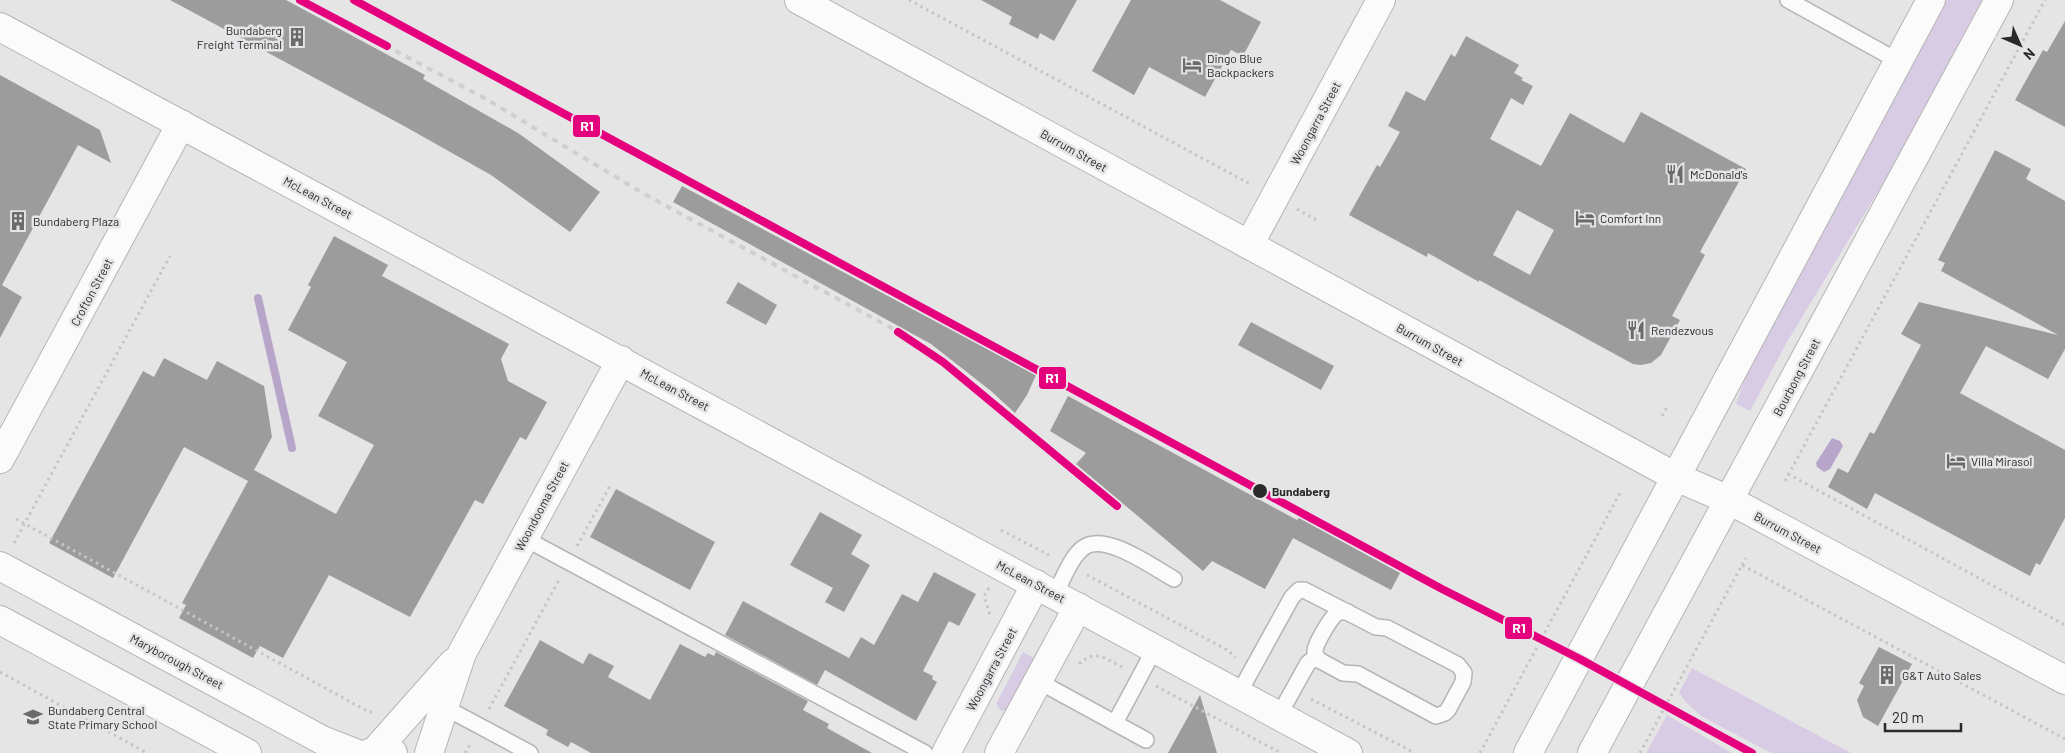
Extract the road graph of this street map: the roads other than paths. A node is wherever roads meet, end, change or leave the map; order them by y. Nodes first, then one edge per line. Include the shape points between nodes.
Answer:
1 (1381, 0) edge
2 (1788, 0) edge
3 (1931, 0) edge
4 (1999, 0) edge
5 (806, 2) edge
6 (0, 27) edge
7 (1898, 61) junction
8 (181, 124) junction
9 (1249, 245) junction
10 (621, 360) junction
11 (0, 459) edge
12 (1676, 477) junction
13 (1729, 500) junction
14 (524, 538) junction
15 (6, 557) edge
16 (1174, 578) dead end
17 (1056, 595) junction
18 (1348, 612) junction
19 (0, 620) edge
20 (1155, 648) junction
21 (462, 652) junction
22 (1320, 660) junction
23 (2065, 680) edge
24 (1038, 681) junction
25 (1238, 694) junction
26 (444, 706) junction
27 (1279, 715) junction
28 (1115, 722) junction
29 (1146, 740) dead end
30 (247, 753) edge
31 (373, 753) edge
32 (429, 753) edge
33 (530, 753) edge
34 (925, 753) edge
35 (946, 753) edge
36 (999, 753) edge
37 (1348, 753) edge
38 (1528, 753) edge
39 (1592, 753) edge

1 - 9 street, Woongarra Street
2 - 7 lane
3 - 7 street
4 - 13 street, Bourbong Street
5 - 9 street, Burrum Street
6 - 8 street, McLean Street
7 - 12 street
8 - 10 street, McLean Street
8 - 11 street, Crofton Street
9 - 12 street, Burrum Street
10 - 14 street, Woondooma Street
10 - 17 street, McLean Street
12 - 13 street, Burrum Street
12 - 38 street
13 - 23 street, Burrum Street
13 - 39 street, Bourbong Street
14 - 21 street, Woondooma Street
14 - 34 lane
15 - 31 street, Maryborough Street via 322,740
16 - 17 lane via 1116,546 1092,543 1075,556
17 - 20 street, McLean Street
17 - 24 street
17 - 35 street, Woongarra Street
18 - 22 lane via 1338,612 1332,618 1316,648
18 - 22 lane via 1376,627 1387,628 1462,668 1463,682 1448,710 1440,716 1432,714 1358,674 1342,673
18 - 25 lane via 1309,591 1295,593
19 - 30 street
20 - 25 street, McLean Street
20 - 28 lane
21 - 26 street, Woondooma Street
21 - 31 street, Woondooma Street
22 - 27 lane via 1313,659 1308,663
24 - 28 lane
24 - 36 street
25 - 27 street, McLean Street
26 - 32 street, Woondooma Street
26 - 33 lane
27 - 37 street, McLean Street
28 - 29 lane

